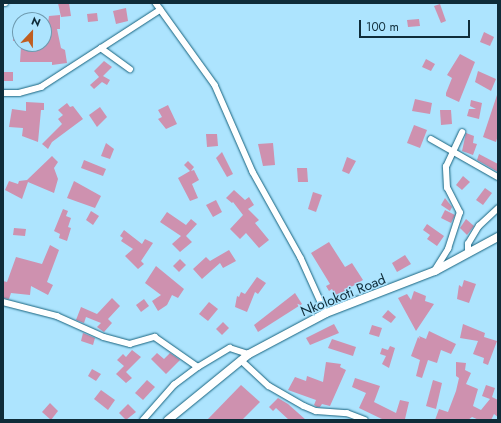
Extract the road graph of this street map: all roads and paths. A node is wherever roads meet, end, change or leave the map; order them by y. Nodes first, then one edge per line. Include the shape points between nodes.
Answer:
1 (156, 3) edge
2 (160, 10) junction
3 (100, 48) junction
4 (130, 69) dead end
5 (3, 93) edge
6 (462, 132) dead end
7 (431, 139) dead end
8 (452, 152) junction
9 (498, 177) edge
10 (498, 208) edge
11 (498, 237) edge
12 (468, 254) junction
13 (435, 271) junction
14 (3, 302) edge
15 (326, 312) junction
16 (249, 354) junction
17 (241, 360) junction
18 (198, 367) junction
19 (143, 420) edge
20 (168, 420) edge
21 (365, 420) edge

1 - 2 street
2 - 3 street
2 - 15 street via 216,86 253,172 301,258
3 - 4 street
3 - 5 street via 41,87 19,93
6 - 8 street
7 - 8 street
8 - 9 street
8 - 13 street via 446,167 447,188 460,212 448,249
10 - 12 street via 479,226 468,244
11 - 12 main road, Nkolokoti Road
12 - 13 main road, Nkolokoti Road
13 - 15 main road, Nkolokoti Road
14 - 18 street via 57,316 104,337 130,344 155,337
15 - 16 main road, Nkolokoti Road
16 - 17 main road, Nkolokoti Road
16 - 18 street via 230,348
17 - 20 main road, Nkolokoti Road
17 - 21 street via 269,386 304,406 316,411 347,413
18 - 19 street via 174,385

